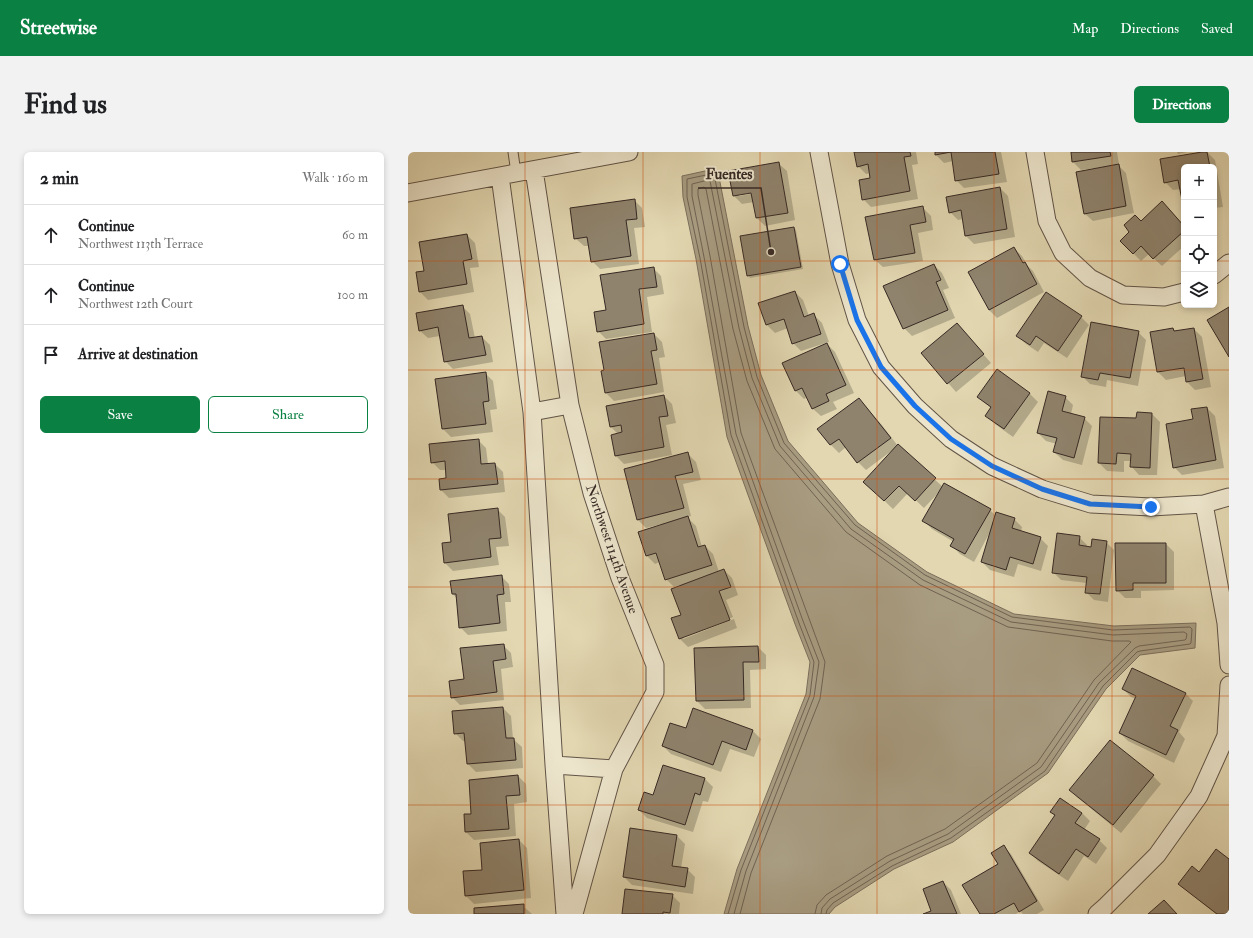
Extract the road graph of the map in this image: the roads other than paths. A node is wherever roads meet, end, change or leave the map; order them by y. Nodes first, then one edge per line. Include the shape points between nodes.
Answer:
1 (513, 152) edge
2 (629, 152) edge
3 (819, 152) edge
4 (1036, 152) edge
5 (534, 170) junction
6 (516, 173) junction
7 (500, 176) junction
8 (408, 193) edge
9 (1229, 263) edge
10 (1217, 273) edge
11 (1181, 293) edge
12 (570, 405) junction
13 (532, 412) junction
14 (1229, 497) edge
15 (1204, 504) junction
16 (1229, 665) edge
17 (1229, 686) edge
18 (1227, 737) edge
19 (554, 765) junction
20 (614, 769) junction
21 (565, 914) edge
22 (574, 914) edge
23 (1097, 914) edge

1 - 6 lane
2 - 5 street
3 - 15 street via 840,264 857,320 881,367 915,406 951,439 992,466 1042,489 1090,504 1151,507
4 - 11 street via 1047,220 1063,253 1090,278 1123,295 1164,297
5 - 6 street
5 - 12 street, Northwest 114th Avenue
6 - 7 street
7 - 8 street
7 - 13 street
9 - 10 street
12 - 13 street
12 - 20 street, Northwest 114th Avenue via 592,494 615,564 654,665 655,692
13 - 19 street
14 - 15 street
15 - 16 street via 1226,623
17 - 18 street
18 - 23 street via 1199,796 1157,855
19 - 20 street
19 - 21 street
20 - 22 street, Northwest 114th Avenue

